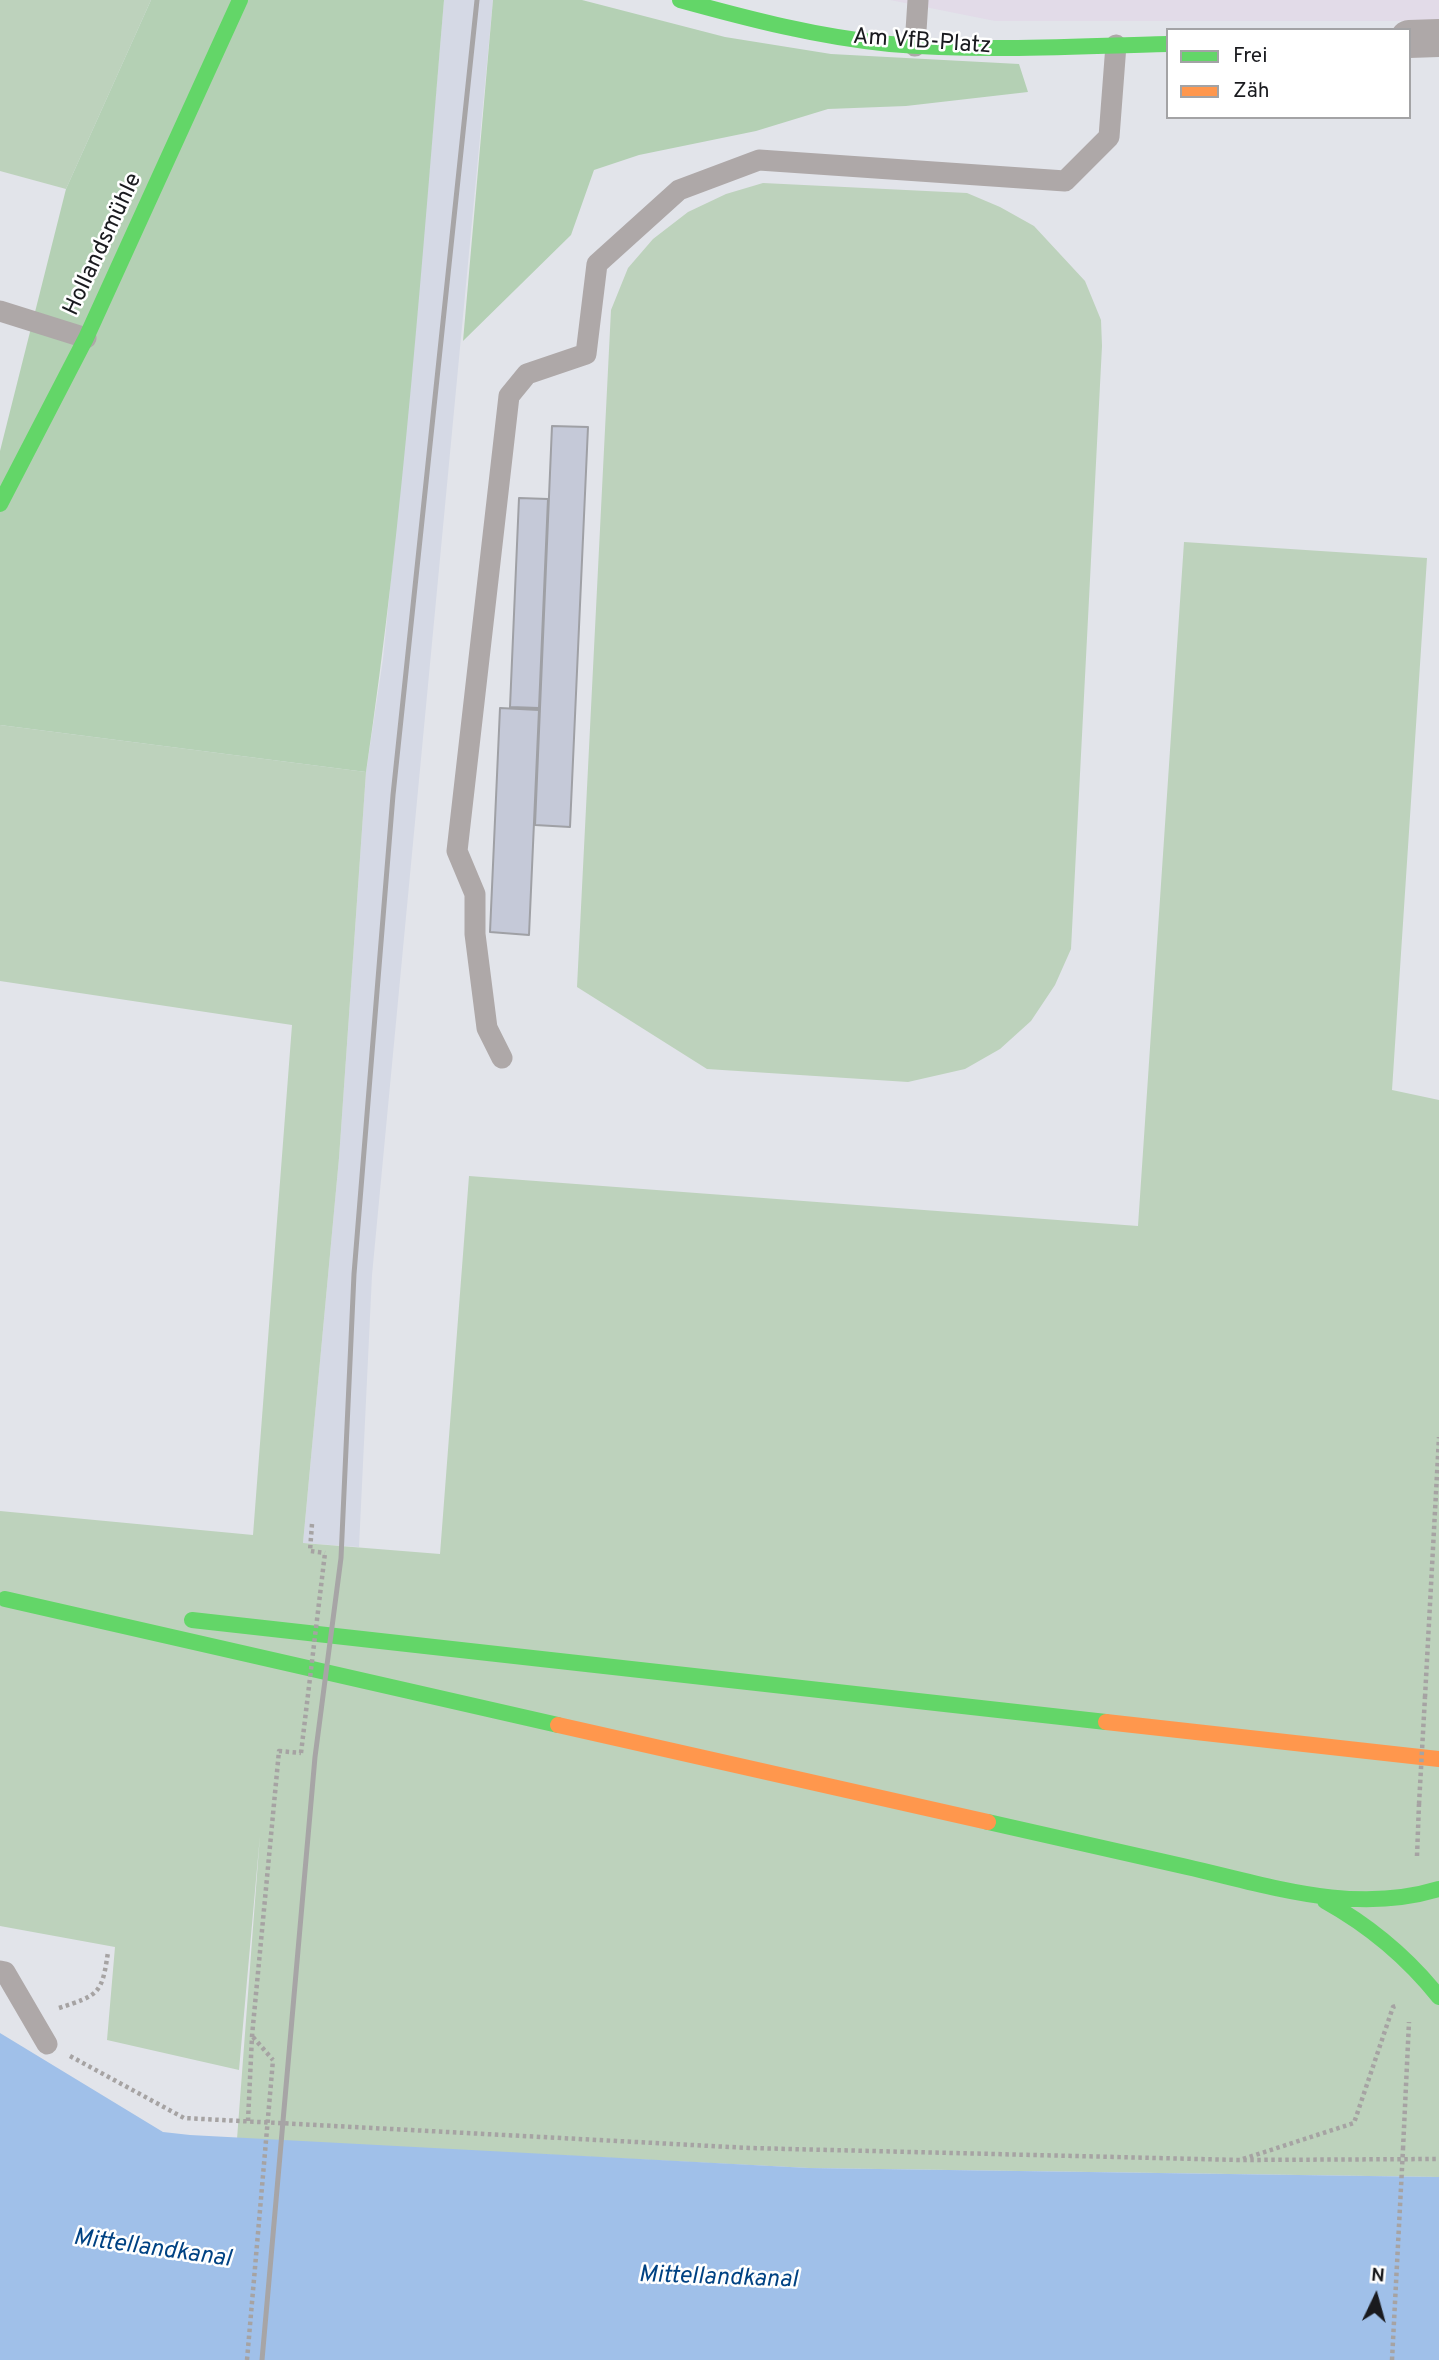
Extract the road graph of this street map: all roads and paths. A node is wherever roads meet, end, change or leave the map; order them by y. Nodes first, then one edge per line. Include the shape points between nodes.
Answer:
1 (240, 0) edge
2 (680, 0) edge
3 (918, 0) edge
4 (1439, 38) edge
5 (1411, 39) edge
6 (1166, 44) edge
7 (1116, 45) junction
8 (915, 46) junction
9 (0, 311) edge
10 (86, 338) junction
11 (0, 504) edge
12 (502, 1058) dead end
13 (1439, 1437) edge
14 (312, 1524) dead end
15 (3, 1599) edge
16 (144, 1614) dead end
17 (172, 1618) dead end
18 (1439, 1759) edge
19 (1419, 1804) dead end
20 (1439, 1889) edge
21 (1317, 1897) junction
22 (108, 1952) dead end
23 (0, 1971) edge
24 (1439, 1997) edge
25 (1402, 2004) dead end
26 (32, 2017) junction
27 (252, 2036) junction
28 (47, 2043) joint
29 (248, 2121) junction
30 (1403, 2149) dead end
31 (1439, 2159) edge
32 (1238, 2160) junction
33 (247, 2360) edge
34 (1392, 2360) edge

1 - 10 main road, Hollandsmühle
2 - 8 main road, Am VfB-Platz via 832,37
3 - 8 lane
4 - 5 street
6 - 7 main road, Am VfB-Platz
7 - 8 main road, Am VfB-Platz
7 - 12 lane via 1109,137 1065,181 759,160 678,190 597,264 586,354 527,374 509,396 457,851 475,894 475,934 487,1028
9 - 10 lane
10 - 11 main road, Hollandsmühle
13 - 19 path, bridge
14 - 27 path, bridge via 310,1551 325,1552 301,1753 279,1751
15 - 16 main road
15 - 21 main road
17 - 18 main road
20 - 21 main road via 1383,1901
21 - 24 main road via 1390,1944
22 - 26 path via 104,1983 90,1998
23 - 26 lane via 5,1972
25 - 32 path via 1393,2007 1354,2123
26 - 28 lane
27 - 29 path
27 - 33 path, bridge via 274,2060
28 - 29 path via 184,2118
29 - 32 path via 749,2148
30 - 34 path, bridge
31 - 32 path

